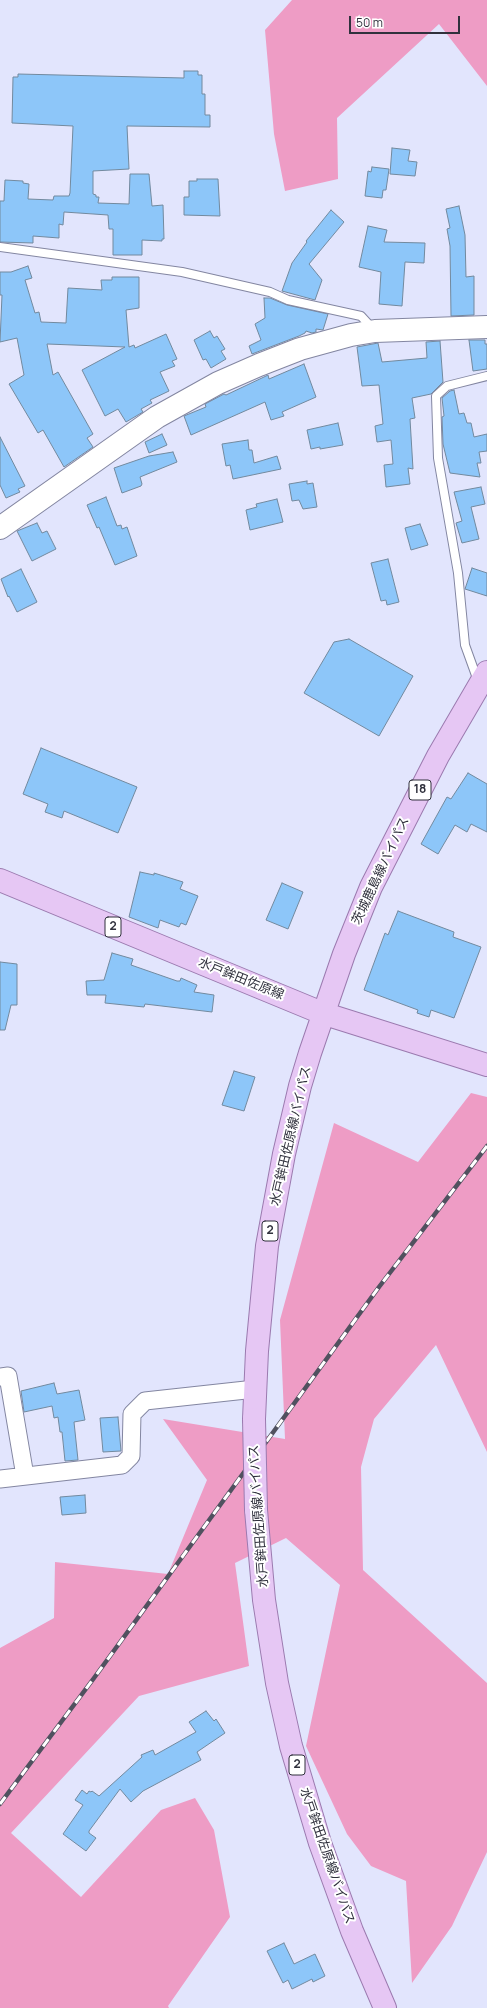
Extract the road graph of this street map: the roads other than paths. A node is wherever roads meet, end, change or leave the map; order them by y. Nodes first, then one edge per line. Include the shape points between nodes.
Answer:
1 (0, 247) edge
2 (487, 327) edge
3 (375, 331) junction
4 (487, 376) edge
5 (0, 528) edge
6 (483, 679) edge
7 (0, 880) edge
8 (322, 1013) junction
9 (487, 1065) edge
10 (0, 1377) edge
11 (255, 1389) junction
12 (25, 1476) junction
13 (0, 1479) edge
14 (385, 2008) edge

1 - 3 lane via 182,272 361,316
2 - 3 street
3 - 5 street via 300,349 184,400
4 - 6 lane via 447,386 436,396 438,458 458,573 464,646
6 - 8 main road, 茨城鹿島線バイパス / 18 via 404,820 372,887
7 - 8 main road, 水戸鉾田佐原線 / 2
8 - 9 main road, 水戸鉾田佐原線 / 2
8 - 11 main road, 水戸鉾田佐原線バイパス / 2 via 300,1086 267,1246
10 - 12 street via 8,1376
11 - 12 street via 145,1401 132,1414 131,1456 122,1465
11 - 14 main road, 水戸鉾田佐原線バイパス / 2, bridge via 256,1510 264,1600 277,1683 291,1746 330,1872
12 - 13 street

